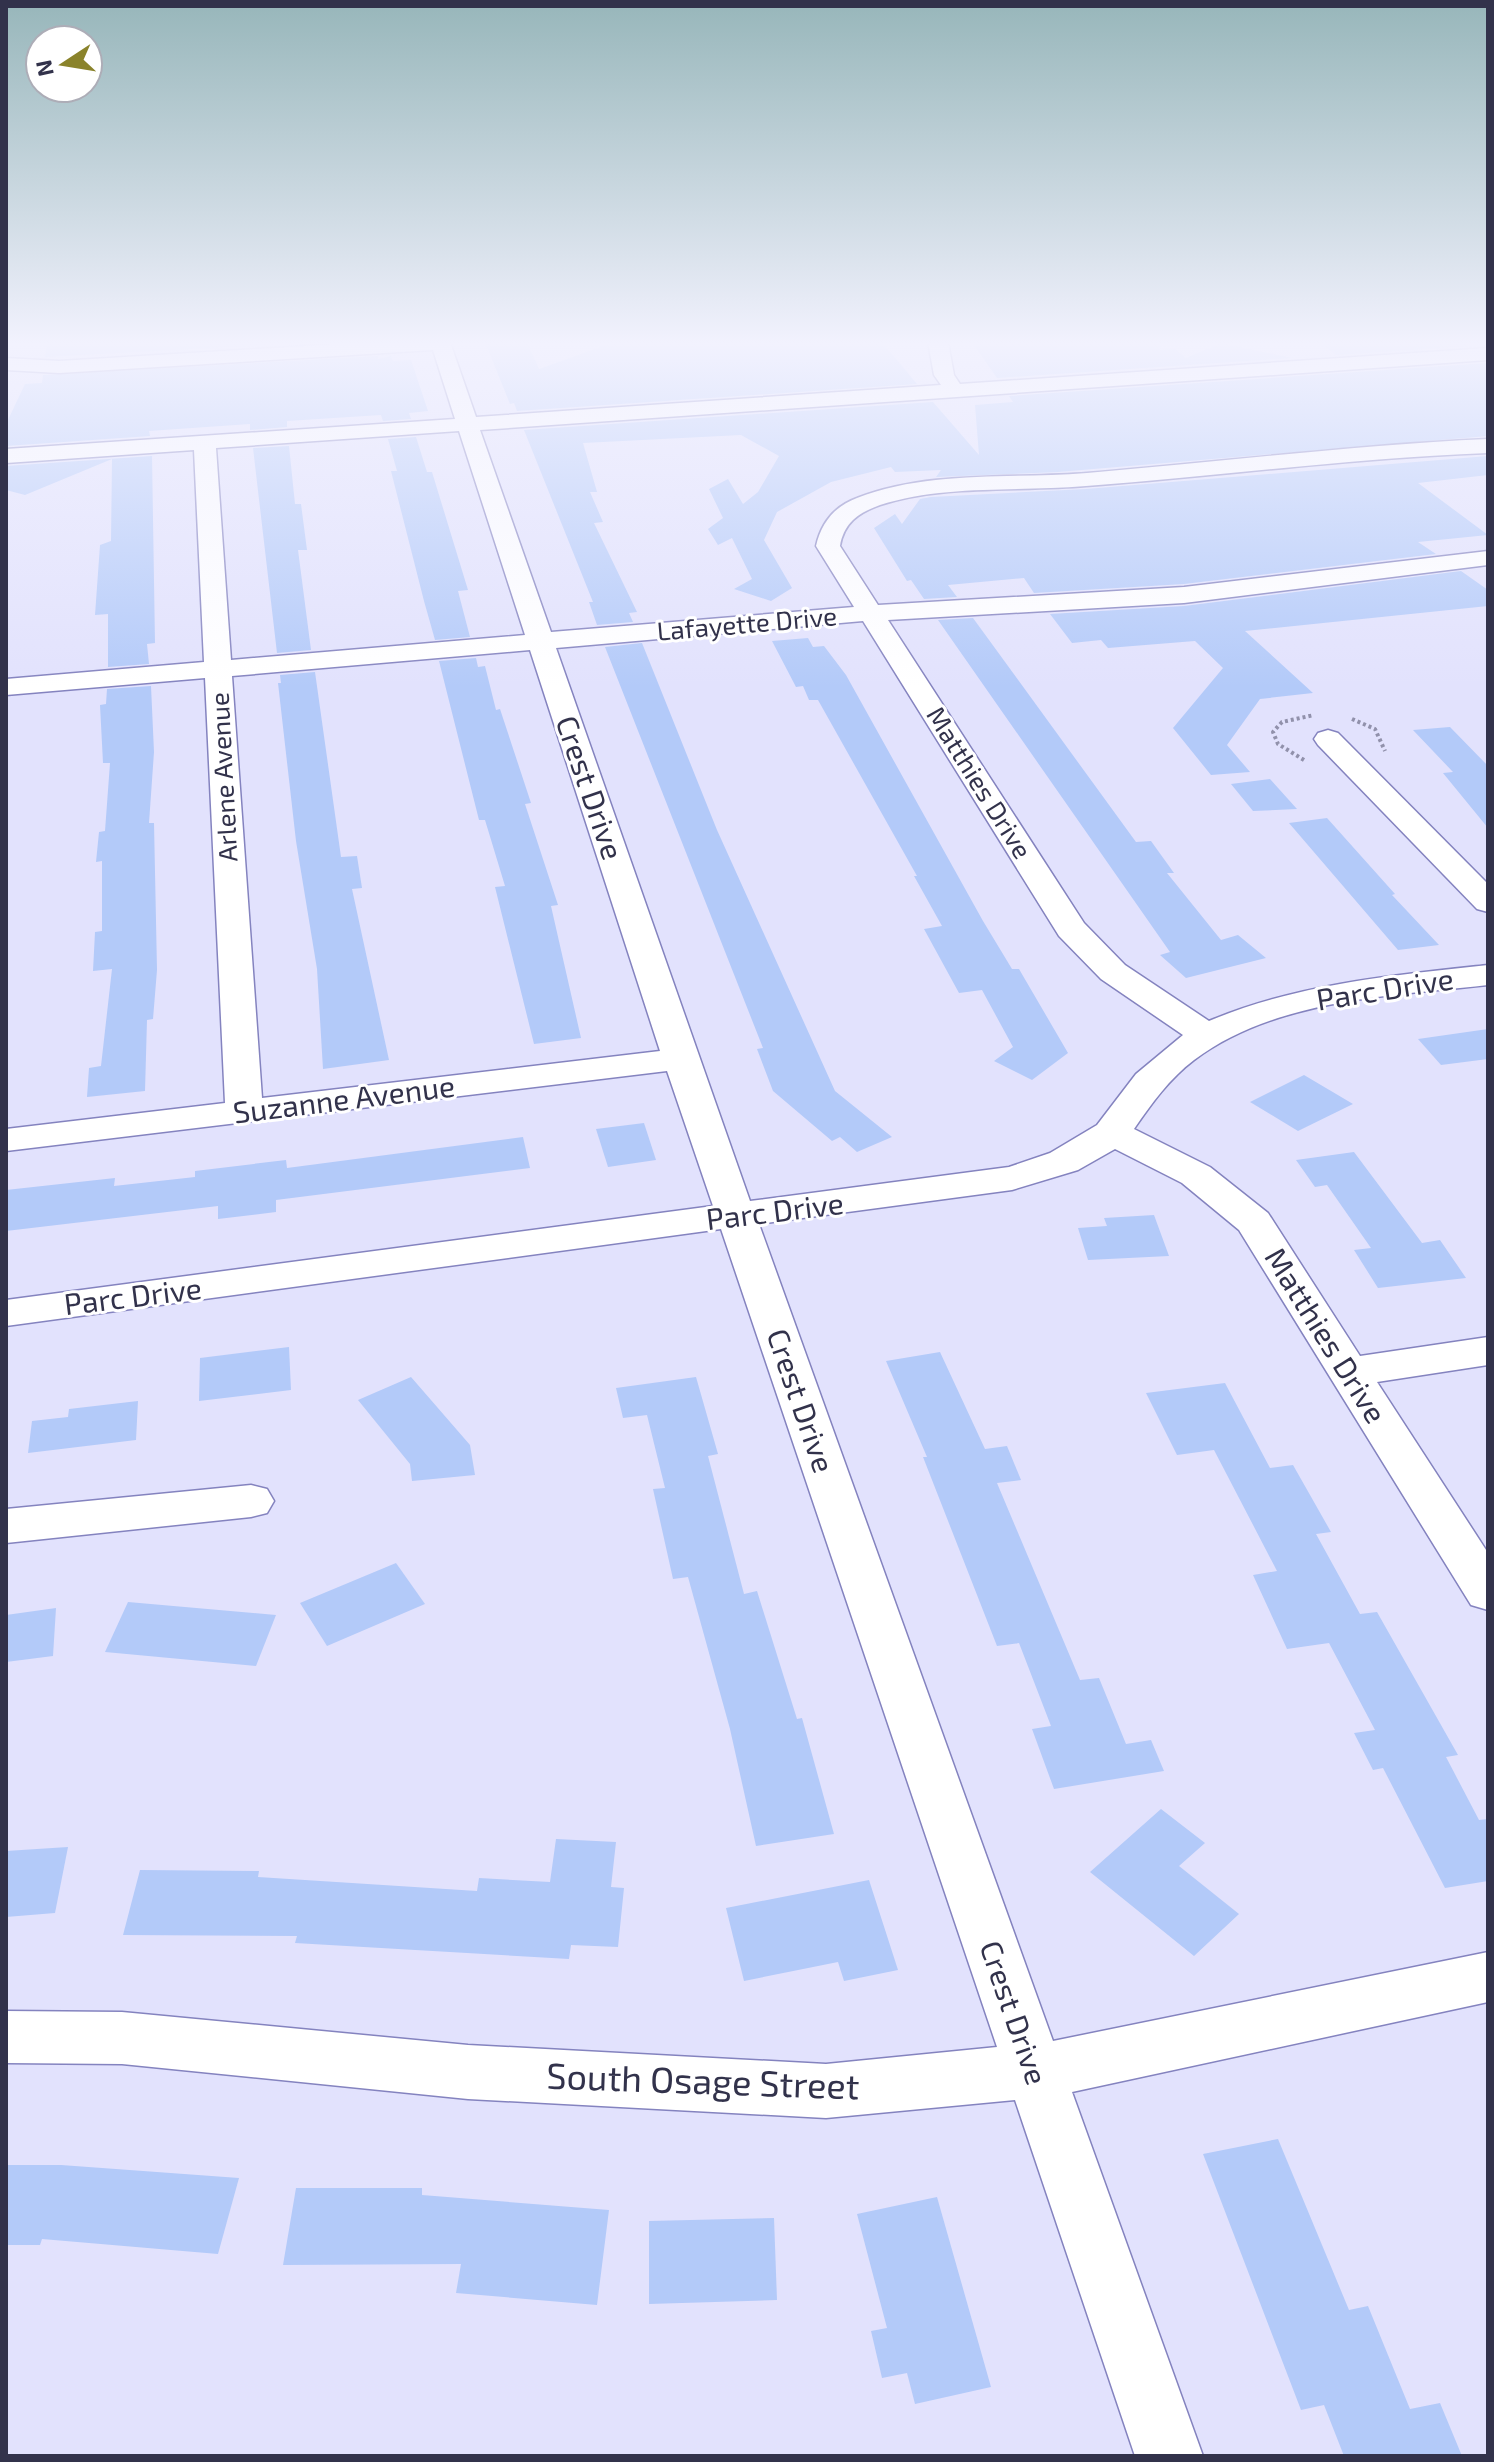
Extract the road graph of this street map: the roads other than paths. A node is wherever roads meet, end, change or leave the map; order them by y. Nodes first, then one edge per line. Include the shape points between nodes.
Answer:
1 (206, 457) edge
2 (478, 457) edge
3 (1326, 457) edge
4 (1488, 558) edge
5 (869, 613) junction
6 (540, 642) junction
7 (217, 669) junction
8 (6, 687) edge
9 (1328, 739) dead end
10 (1488, 902) edge
11 (1488, 975) edge
12 (1207, 1035) junction
13 (681, 1059) junction
14 (244, 1112) junction
15 (1111, 1132) junction
16 (6, 1140) edge
17 (736, 1217) junction
18 (6, 1313) edge
19 (1488, 1351) edge
20 (1346, 1372) junction
21 (251, 1501) dead end
22 (6, 1526) edge
23 (1488, 1592) edge
24 (1488, 1977) edge
25 (6, 2037) edge
26 (1033, 2071) junction
27 (1169, 2456) edge

1 - 7 street, Arlene Avenue
2 - 6 street, Crest Drive
3 - 5 street, Matthies Drive via 876,499 850,509 830,529 828,546
4 - 5 street, Lafayette Drive via 1184,595
5 - 6 street, Lafayette Drive
5 - 12 street, Matthies Drive via 1071,929 1113,972
6 - 7 street, Lafayette Drive
6 - 13 street, Crest Drive
7 - 8 street, Lafayette Drive
7 - 14 street, Arlene Avenue
9 - 10 street
11 - 12 street, Parc Drive via 1311,1001
12 - 15 street, Parc Drive via 1141,1091
13 - 14 street, Suzanne Avenue
13 - 17 street, Crest Drive
14 - 16 street, Suzanne Avenue
15 - 17 street, Parc Drive via 1068,1162 1012,1178
15 - 20 street, Matthies Drive via 1196,1175 1254,1222
17 - 18 street, Parc Drive
17 - 26 street, Crest Drive
19 - 20 street
20 - 23 street, Matthies Drive
21 - 22 street
24 - 26 street, South Osage Street
25 - 26 street, South Osage Street via 122,2038 468,2072 826,2091
26 - 27 street, Crest Drive

